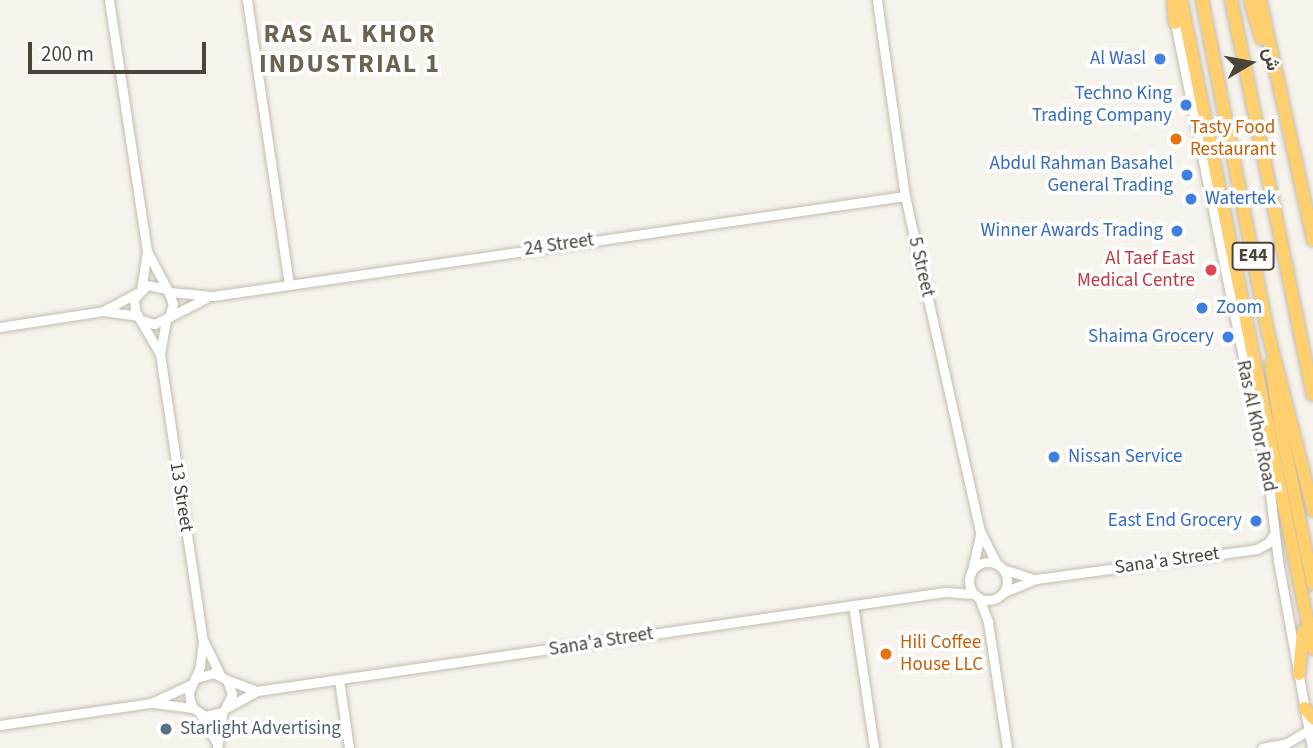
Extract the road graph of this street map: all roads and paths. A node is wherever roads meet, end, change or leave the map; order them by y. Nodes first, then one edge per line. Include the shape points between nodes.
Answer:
1 (109, 0) edge
2 (247, 0) edge
3 (877, 0) edge
4 (1173, 0) edge
5 (1181, 0) edge
6 (1231, 0) edge
7 (1250, 0) edge
8 (1260, 0) edge
9 (1202, 2) edge
10 (1175, 23) joint
11 (1278, 73) junction
12 (905, 196) junction
13 (1313, 240) edge
14 (147, 252) junction
15 (289, 283) junction
16 (168, 290) junction
17 (139, 291) junction
18 (214, 296) junction
19 (103, 311) junction
20 (140, 318) junction
21 (168, 318) junction
22 (0, 327) edge
23 (1268, 333) junction
24 (160, 354) junction
25 (1313, 395) edge
26 (1313, 510) edge
27 (1286, 524) junction
28 (980, 531) junction
29 (1275, 533) junction
30 (1257, 549) junction
31 (1278, 561) junction
32 (1000, 566) junction
33 (971, 573) junction
34 (1036, 579) junction
35 (1312, 581) edge
36 (945, 592) junction
37 (1001, 595) junction
38 (976, 596) junction
39 (853, 605) junction
40 (988, 622) junction
41 (203, 641) junction
42 (1313, 649) edge
43 (1299, 674) junction
44 (223, 678) junction
45 (339, 680) junction
46 (194, 681) junction
47 (257, 691) junction
48 (152, 703) junction
49 (225, 710) junction
50 (197, 711) junction
51 (1309, 718) edge
52 (0, 725) edge
53 (1287, 743) junction
54 (217, 746) edge
55 (349, 748) edge
56 (874, 748) edge
57 (1007, 748) edge
58 (1262, 748) edge
59 (1311, 748) edge

1 - 14 street
2 - 15 street
3 - 12 street, 5 Street
4 - 10 highway
5 - 27 highway
6 - 25 highway, E44
7 - 11 highway
8 - 11 highway
9 - 23 highway, Ras Al Khor Road / E44
10 - 29 street, Ras Al Khor Road via 1269,484
11 - 13 highway
12 - 15 street, 24 Street
12 - 28 street, 5 Street
14 - 16 street
14 - 17 street
15 - 18 street, 24 Street
16 - 17 street via 154,284
16 - 18 street, 24 Street
16 - 21 street via 173,304
17 - 19 street
17 - 20 street via 134,305
18 - 21 street, 24 Street
19 - 20 street
19 - 22 street
20 - 21 street via 154,324
20 - 24 street, 13 Street
21 - 24 street, 13 Street
23 - 26 highway, Ras Al Khor Road / E44
23 - 35 highway via 1280,425
24 - 41 street, 13 Street
27 - 42 highway
27 - 43 highway via 1304,638
28 - 32 street, 5 Street
28 - 33 street, 5 Street
29 - 30 street
29 - 31 street, Ras Al Khor Road
30 - 31 street
30 - 34 street, Sana'a Street
31 - 43 street, Ras Al Khor Road
32 - 33 street via 984,562
32 - 34 street, Sana'a Street
32 - 37 street via 1007,580
33 - 36 street, Sana'a Street
33 - 38 street
34 - 37 street, Sana'a Street
36 - 38 street, Sana'a Street
36 - 39 street, Sana'a Street
37 - 38 street via 988,600
37 - 40 street
38 - 40 street
39 - 45 street, Sana'a Street
39 - 56 street
40 - 57 street
41 - 44 street, 13 Street
41 - 46 street, 13 Street
43 - 51 street, Ras Al Khor Road
44 - 46 street via 208,673
44 - 47 street, Sana'a Street
44 - 49 street via 232,694
45 - 47 street, Sana'a Street
45 - 55 street
46 - 48 street
46 - 50 street via 189,692
47 - 49 street, Sana'a Street
48 - 50 street
48 - 52 street
49 - 50 street via 212,716
49 - 54 street
50 - 54 street
51 - 53 street
51 - 59 street, Ras Al Khor Road
53 - 58 street
53 - 59 street

